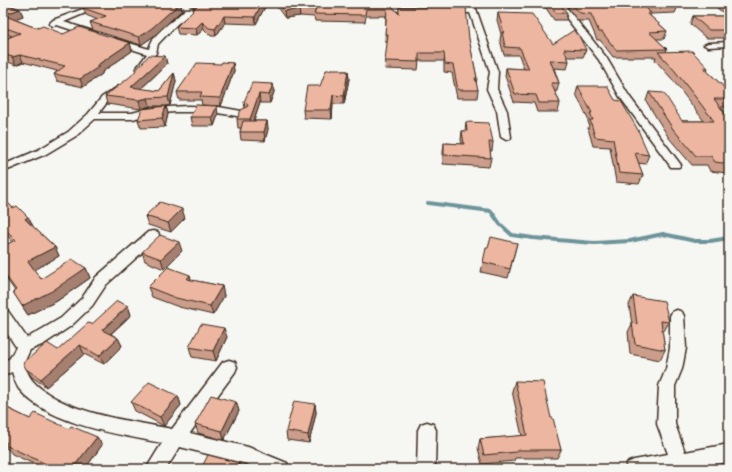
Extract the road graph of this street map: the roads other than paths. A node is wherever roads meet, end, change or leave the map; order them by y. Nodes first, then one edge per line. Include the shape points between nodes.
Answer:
1 (14, 3) edge
2 (105, 3) edge
3 (163, 3) edge
4 (487, 3) edge
5 (560, 5) junction
6 (573, 5) edge
7 (471, 7) edge
8 (3, 8) edge
9 (444, 12) edge
10 (56, 22) junction
11 (43, 30) edge
12 (708, 44) dead end
13 (729, 44) edge
14 (152, 52) junction
15 (243, 114) edge
16 (92, 116) junction
17 (506, 137) dead end
18 (675, 165) dead end
19 (6, 166) edge
20 (153, 235) dead end
21 (3, 315) edge
22 (677, 316) dead end
23 (24, 346) junction
24 (9, 366) edge
25 (229, 367) dead end
26 (427, 430) dead end
27 (176, 438) junction
28 (729, 453) edge
29 (679, 461) junction
30 (155, 469) edge
31 (280, 469) edge
32 (426, 469) edge
33 (642, 469) edge

1 - 8 street
2 - 10 street
3 - 14 street via 189,8 163,33 154,44
4 - 5 street
5 - 6 street
5 - 18 street via 603,59 625,97
7 - 9 street
7 - 17 street via 494,72 492,89 502,111
10 - 11 street
10 - 14 street
12 - 13 street
14 - 16 street via 132,79 105,99
15 - 16 street via 218,110 166,110 138,113 133,116
16 - 19 street via 72,134 42,152
20 - 23 street via 101,281 87,302 66,322 39,340
21 - 23 street
22 - 29 street via 678,348 667,386 666,424
23 - 24 street
24 - 27 street via 45,401 67,412 115,426
25 - 27 street
26 - 32 street
27 - 30 street
27 - 31 street via 248,456
28 - 29 street
29 - 33 street

